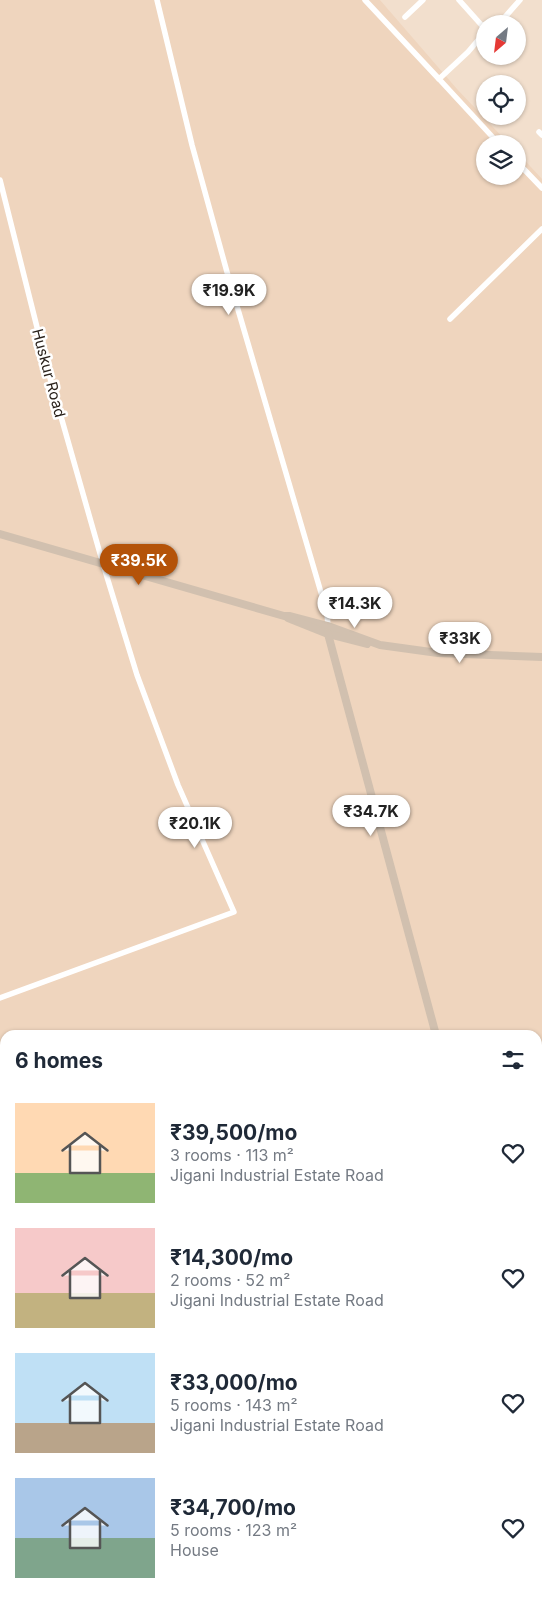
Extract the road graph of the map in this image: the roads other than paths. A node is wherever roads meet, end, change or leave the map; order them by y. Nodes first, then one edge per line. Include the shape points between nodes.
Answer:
1 (158, 0) edge
2 (365, 0) edge
3 (423, 0) edge
4 (460, 0) edge
5 (520, 0) edge
6 (507, 15) edge
7 (405, 17) dead end
8 (476, 19) edge
9 (476, 42) edge
10 (439, 79) junction
11 (491, 135) edge
12 (526, 171) edge
13 (0, 180) edge
14 (542, 188) edge
15 (542, 229) edge
16 (450, 320) dead end
17 (0, 534) edge
18 (103, 564) junction
19 (328, 630) junction
20 (542, 658) edge
21 (0, 998) edge
22 (435, 1030) edge

1 - 19 street via 192,144 327,613
2 - 10 street
3 - 7 street
4 - 8 street
5 - 6 street
9 - 10 street
10 - 11 street
12 - 14 street
13 - 18 street, Huskur Road via 48,371
15 - 16 street
17 - 18 main road
18 - 19 main road
18 - 21 street, Huskur Road via 137,675 178,785 234,912
19 - 20 main road via 370,645 438,653
19 - 22 main road

